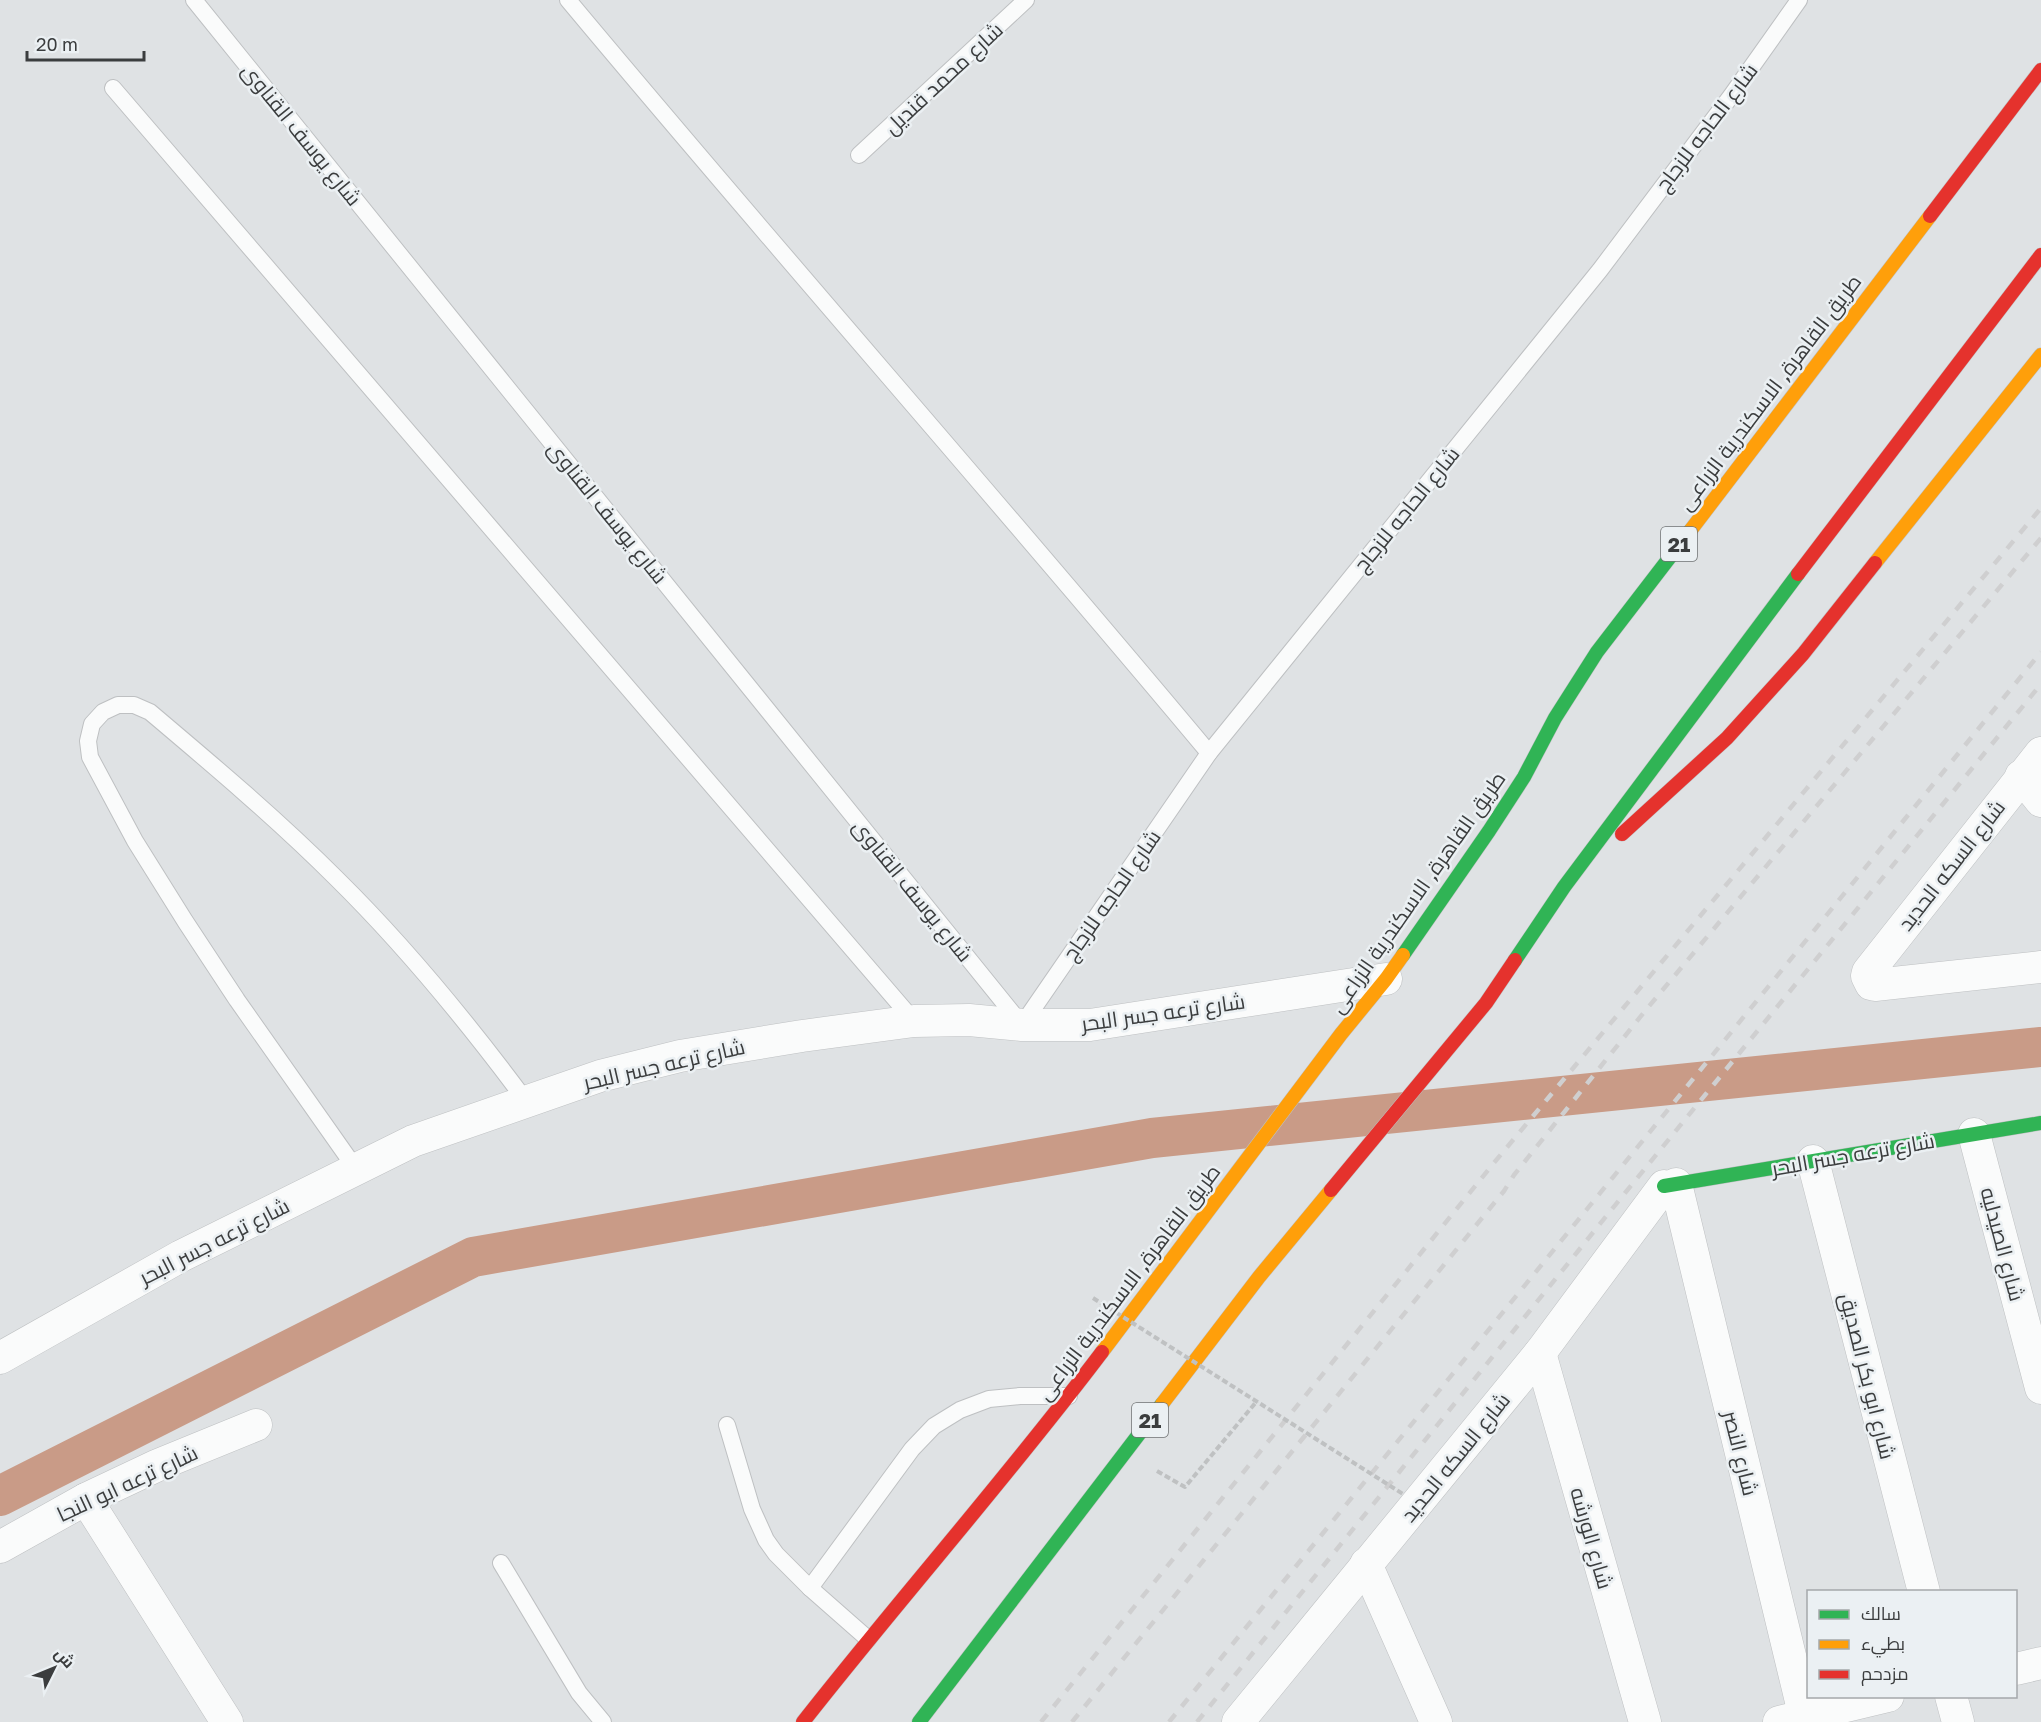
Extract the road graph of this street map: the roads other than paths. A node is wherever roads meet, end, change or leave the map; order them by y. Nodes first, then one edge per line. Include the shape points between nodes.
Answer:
1 (194, 0) edge
2 (568, 0) edge
3 (1026, 0) edge
4 (1799, 0) edge
5 (2041, 70) edge
6 (113, 88) dead end
7 (860, 155) dead end
8 (2041, 255) edge
9 (2041, 356) edge
10 (1209, 753) junction
11 (2041, 753) edge
12 (2021, 776) junction
13 (2041, 801) edge
14 (1564, 888) junction
15 (2041, 967) edge
16 (1386, 979) junction
17 (914, 1021) junction
18 (1022, 1025) junction
19 (526, 1101) junction
20 (2041, 1123) edge
21 (1974, 1134) junction
22 (1813, 1161) junction
23 (356, 1169) junction
24 (1670, 1185) junction
25 (1540, 1353) junction
26 (0, 1358) edge
27 (2041, 1388) edge
28 (1069, 1396) junction
29 (256, 1425) dead end
30 (727, 1425) dead end
31 (86, 1499) junction
32 (0, 1547) edge
33 (501, 1563) dead end
34 (1366, 1564) junction
35 (810, 1588) junction
36 (1923, 1590) edge
37 (868, 1639) junction
38 (2041, 1663) edge
39 (2017, 1669) edge
40 (1880, 1698) edge
41 (1952, 1698) edge
42 (1797, 1720) edge
43 (227, 1722) edge
44 (603, 1722) edge
45 (803, 1722) edge
46 (919, 1722) edge
47 (1238, 1722) edge
48 (1436, 1722) edge
49 (1645, 1722) edge
50 (1958, 1722) edge

1 - 18 lane, شارع يوسف القناوى
2 - 10 lane
3 - 7 lane, شارع محمد قنديل
4 - 10 lane, شارع الحاجه للزجاج via 1600,270
5 - 16 main road, طريق القاهرة, الاسكندرية الزراعى / 21 via 1597,652 1524,777
6 - 17 lane
8 - 14 main road, 21
9 - 14 main road via 1803,654 1727,738
10 - 18 lane, شارع الحاجه للزجاج
11 - 12 street, شارع السكه الحديد
12 - 13 street
12 - 15 street, شارع السكه الحديد via 1868,972 1868,980 1875,986
14 - 46 main road, 21 via 1486,1003 1259,1277
16 - 18 street, شارع ترعه جسر البحر via 1090,1025
16 - 28 main road, طريق القاهرة, الاسكندرية الزراعى / 21
17 - 18 street, شارع ترعه جسر البحر via 969,1020
17 - 19 street, شارع ترعه جسر البحر via 680,1056 600,1076
19 - 23 street, شارع ترعه جسر البحر via 412,1141
19 - 23 lane via 443,993 338,879 279,823 150,712 135,705 118,705 103,712 92,724 90,757 135,841 237,1000
20 - 21 main road, شارع ترعه جسر البحر
21 - 22 main road, شارع ترعه جسر البحر
21 - 27 street, شارع الصيدليه
22 - 24 main road, شارع ترعه جسر البحر
22 - 36 street, شارع ابو بكر الصديق
23 - 26 street, شارع ترعه جسر البحر via 181,1256
24 - 25 street, شارع السكه الحديد
24 - 42 street, شارع النصر
25 - 34 street, شارع السكه الحديد
25 - 49 street, شارع الورشه
28 - 35 lane via 989,1399 934,1426 912,1449
28 - 37 main road, طريق القاهرة, الاسكندرية الزراعى / 21
29 - 31 street, شارع ترعه ابو النجا
30 - 35 lane via 758,1525 776,1554
31 - 32 street, شارع ترعه ابو النجا
31 - 43 street
33 - 44 lane via 579,1693
34 - 47 street, شارع السكه الحديد
34 - 48 street
35 - 37 lane
37 - 45 main road, طريق القاهرة, الاسكندرية الزراعى / 21
38 - 39 street
40 - 42 street
41 - 50 street

